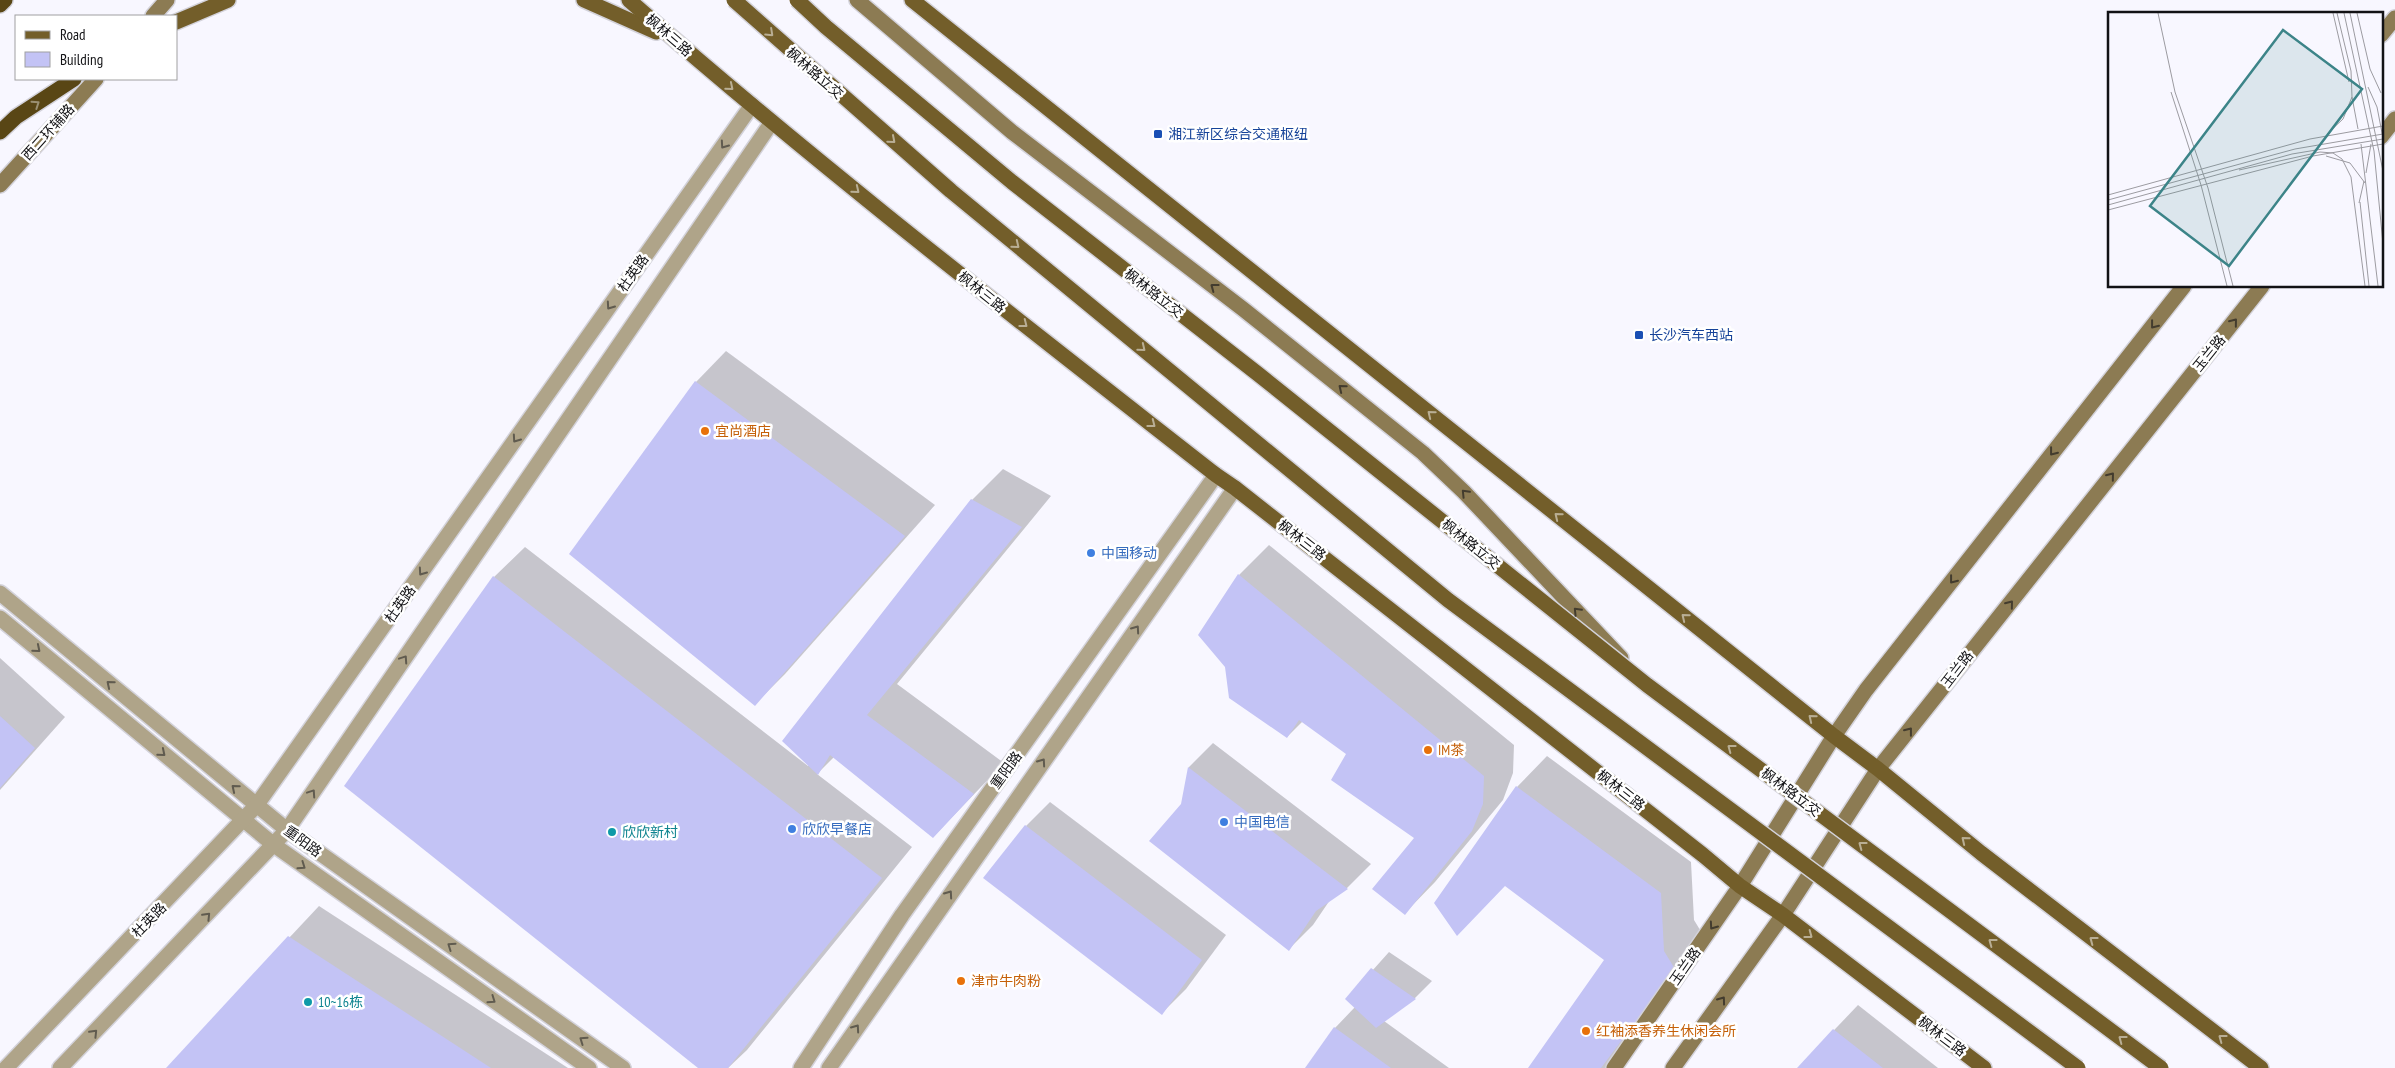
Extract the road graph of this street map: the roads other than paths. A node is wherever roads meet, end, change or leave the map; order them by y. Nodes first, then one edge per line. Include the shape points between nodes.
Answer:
1 (4, 0) edge
2 (167, 0) edge
3 (228, 0) edge
4 (584, 0) edge
5 (629, 0) edge
6 (734, 0) edge
7 (797, 0) edge
8 (857, 0) edge
9 (912, 0) edge
10 (0, 5) edge
11 (154, 15) edge
12 (2395, 18) edge
13 (178, 21) edge
14 (2382, 34) edge
15 (692, 56) junction
16 (72, 80) edge
17 (95, 80) edge
18 (752, 105) junction
19 (2395, 119) edge
20 (772, 122) junction
21 (0, 132) edge
22 (2382, 136) edge
23 (0, 185) edge
24 (2182, 288) edge
25 (2260, 288) edge
26 (1216, 475) junction
27 (1236, 488) junction
28 (0, 592) edge
29 (0, 618) edge
30 (1647, 685) junction
31 (1834, 736) junction
32 (1878, 769) junction
33 (256, 806) junction
34 (244, 822) junction
35 (287, 830) junction
36 (274, 845) junction
37 (1740, 886) junction
38 (1783, 915) junction
39 (6, 1068) edge
40 (60, 1068) edge
41 (589, 1068) edge
42 (623, 1068) edge
43 (801, 1068) edge
44 (828, 1068) edge
45 (1614, 1068) edge
46 (1673, 1068) edge
47 (1984, 1068) edge
48 (2078, 1068) edge
49 (2161, 1068) edge
50 (2261, 1068) edge

1 - 10 highway
2 - 11 main road
3 - 13 main road
4 - 15 main road via 647,26
5 - 15 main road, 枫林三路
6 -> 48 main road, 枫林路立交, bridge via 951,191 1448,600
7 - 30 main road, 枫林路立交, bridge via 1012,182
30 -> 8 main road, bridge via 1423,453 1243,309 1012,132
31 -> 9 main road
12 - 14 main road
15 -> 18 main road, 枫林三路
21 -> 16 highway via 16,117
17 - 23 main road, 西二环辅路
18 - 20 main road, 枫林三路
18 -> 33 street, 杜英路
19 - 22 main road
20 -> 26 main road, 枫林三路
35 -> 20 street
24 -> 31 main road, 玉兰路 via 1866,690
32 -> 25 main road, 玉兰路
26 - 27 main road, 枫林三路
26 - 43 street, 重阳路 via 902,915
27 - 37 main road, 枫林三路
44 -> 27 street, 重阳路
33 -> 28 street, 重阳路
29 -> 34 street, 重阳路
49 -> 30 main road, 枫林路立交, bridge
31 - 32 main road
31 - 37 main road, 玉兰路
32 - 38 main road, 玉兰路
50 -> 32 main road via 1981,853
33 - 34 street, 杜英路
33 - 35 street, 重阳路
34 - 36 street, 重阳路
34 - 39 street, 杜英路
35 - 36 street
42 -> 35 street, 重阳路
40 -> 36 street
36 -> 41 street, 重阳路
37 - 38 main road, 枫林三路
37 -> 45 main road, 玉兰路
46 -> 38 main road, 玉兰路
38 -> 47 main road, 枫林三路

